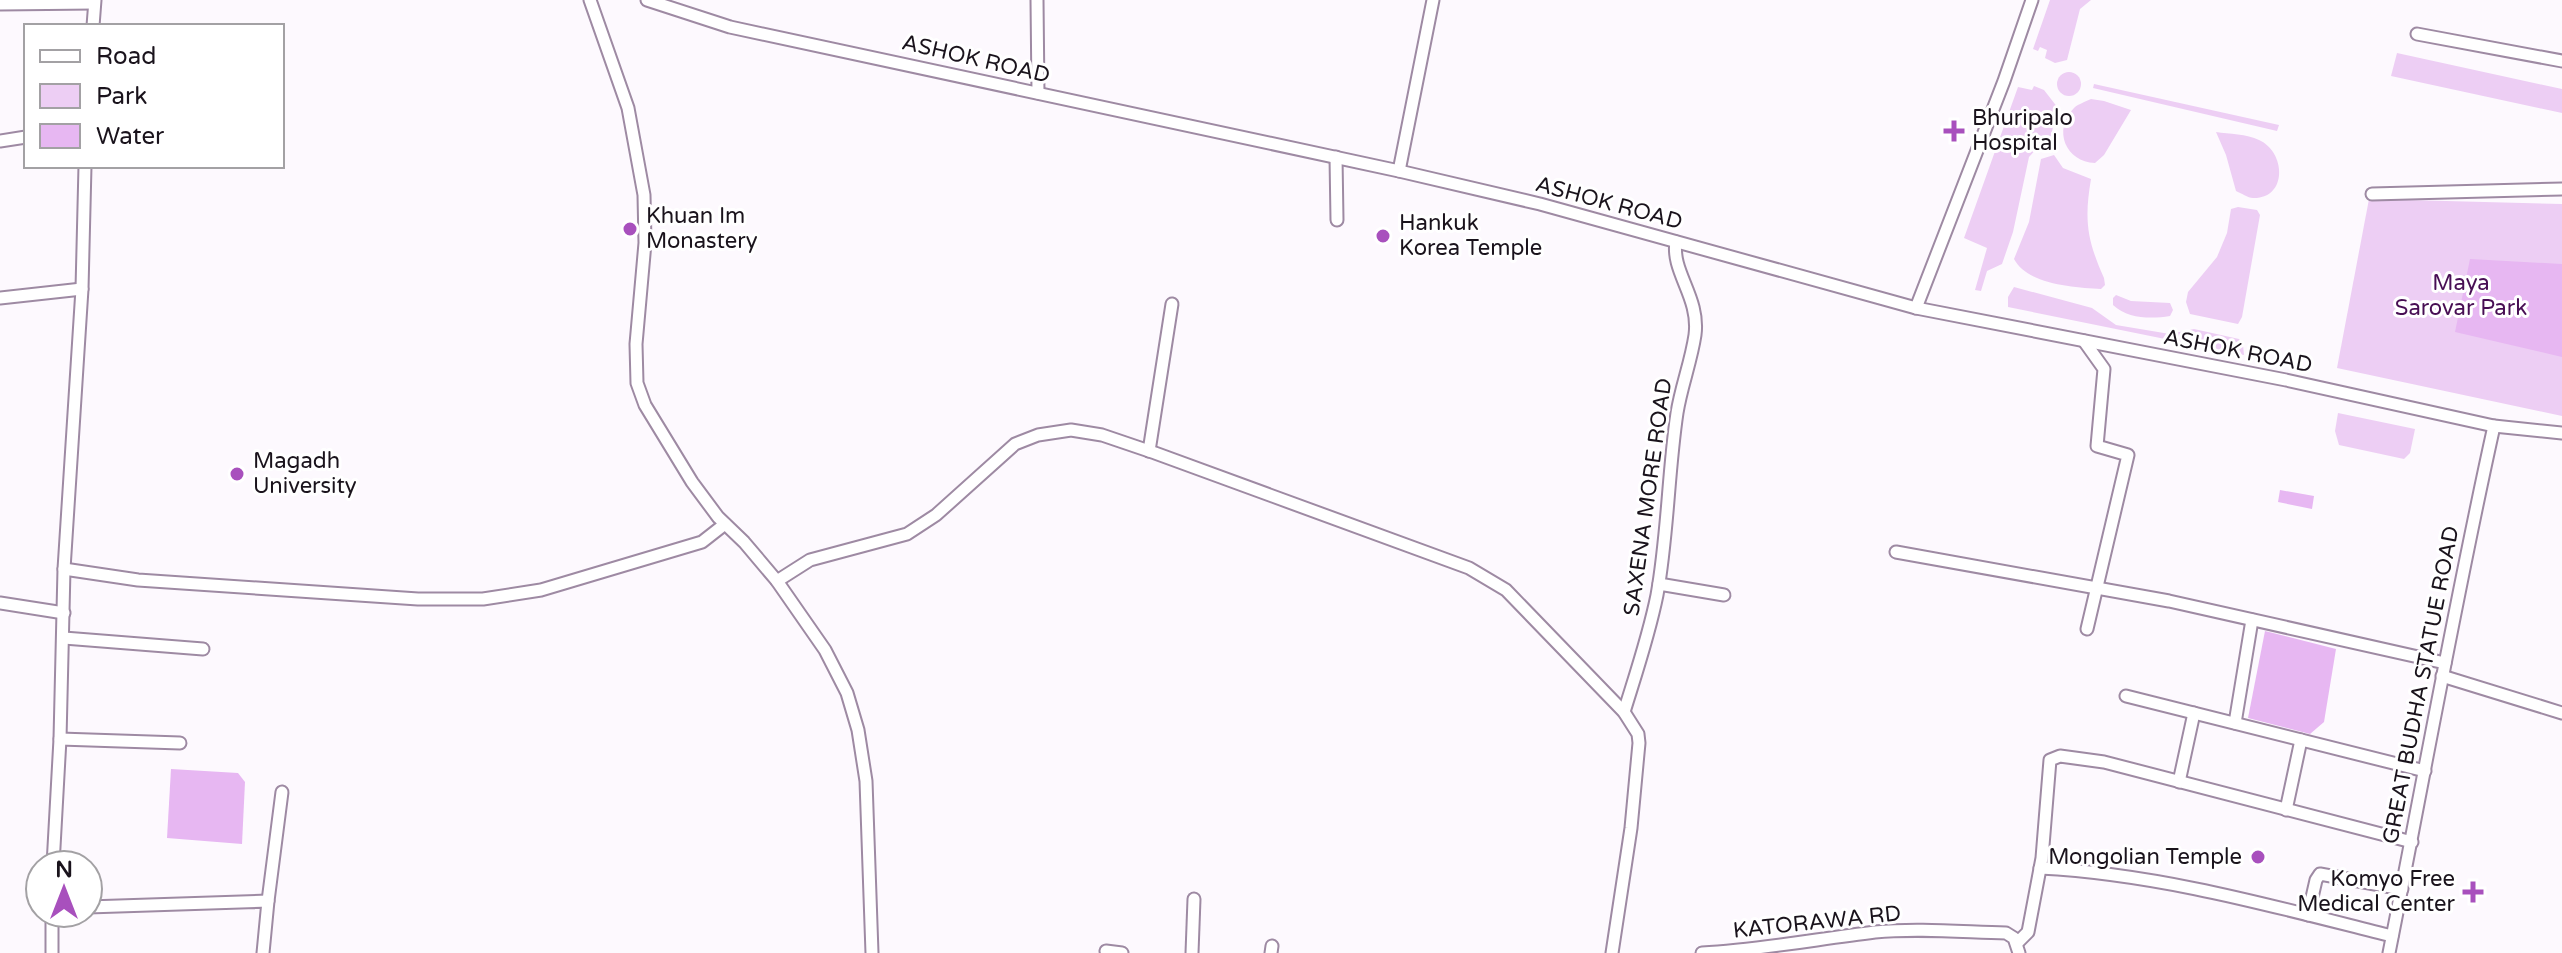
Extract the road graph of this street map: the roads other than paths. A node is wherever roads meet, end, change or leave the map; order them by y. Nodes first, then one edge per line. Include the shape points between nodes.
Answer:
1 (590, 0) edge
2 (647, 0) edge
3 (1037, 0) edge
4 (1433, 0) edge
5 (2032, 0) edge
6 (95, 1) edge
7 (0, 4) edge
8 (93, 24) edge
9 (2417, 34) dead end
10 (2562, 61) edge
11 (1038, 93) junction
12 (24, 137) edge
13 (0, 141) edge
14 (1336, 157) junction
15 (85, 168) edge
16 (1399, 171) junction
17 (2562, 189) edge
18 (2372, 194) dead end
19 (1337, 220) dead end
20 (1676, 242) junction
21 (82, 289) junction
22 (0, 298) edge
23 (1172, 304) dead end
24 (1916, 308) junction
25 (2084, 341) junction
26 (2494, 426) junction
27 (2562, 433) edge
28 (1149, 451) junction
29 (725, 524) junction
30 (1896, 552) dead end
31 (64, 569) junction
32 (777, 581) junction
33 (1659, 584) junction
34 (2097, 588) junction
35 (1724, 595) dead end
36 (0, 603) edge
37 (64, 613) junction
38 (2252, 620) junction
39 (2087, 629) dead end
40 (64, 638) junction
41 (203, 649) dead end
42 (2445, 663) junction
43 (2442, 676) junction
44 (2126, 696) dead end
45 (1624, 712) junction
46 (2194, 713) junction
47 (2562, 713) edge
48 (2235, 723) junction
49 (60, 739) junction
50 (2301, 740) junction
51 (180, 743) dead end
52 (2425, 771) junction
53 (2179, 782) junction
54 (282, 792) dead end
55 (2286, 810) junction
56 (2412, 842) junction
57 (54, 849) edge
58 (2040, 868) junction
59 (2402, 889) junction
60 (1194, 899) dead end
61 (268, 901) junction
62 (104, 906) edge
63 (2308, 915) junction
64 (52, 929) edge
65 (2392, 936) junction
66 (2018, 948) edge
67 (1106, 951) edge
68 (52, 953) edge
69 (263, 953) edge
70 (872, 953) edge
71 (1122, 953) edge
72 (1192, 953) edge
73 (1612, 953) edge
74 (1702, 953) edge
75 (2389, 953) edge

1 - 29 street via 621,81 643,182 646,232 637,383 692,482
2 - 11 street, ASHOK ROAD via 730,27
3 - 11 street
4 - 16 street
5 - 24 street
6 - 7 street
6 - 8 street
9 - 10 street
11 - 14 street, ASHOK ROAD
12 - 13 street
14 - 16 street, ASHOK ROAD
14 - 19 street
15 - 21 street
16 - 20 street, ASHOK ROAD
17 - 18 street
20 - 24 street, ASHOK ROAD
20 - 33 street, SAXENA MORE ROAD via 1673,257 1688,286 1695,335 1677,416
21 - 22 street
21 - 31 street
23 - 28 street
24 - 25 street, ASHOK ROAD
25 - 26 street, ASHOK ROAD
25 - 34 street via 2104,369 2097,446 2128,455
26 - 27 street, ASHOK ROAD
26 - 42 street, GREAT BUDHA STATUE ROAD
28 - 32 street via 1083,431 1025,439 923,525 892,539 810,560
28 - 45 street via 1494,581
29 - 31 street via 702,542 541,590 483,599 138,580
29 - 32 street
30 - 34 street
31 - 37 street
32 - 70 street via 831,660 856,719 866,781
33 - 35 street
33 - 45 street, SAXENA MORE ROAD
34 - 38 street
34 - 39 street
36 - 37 street
37 - 40 street
38 - 42 street
38 - 48 street
40 - 41 street
40 - 49 street
42 - 43 street, GREAT BUDHA STATUE ROAD
43 - 47 street
43 - 52 street, GREAT BUDHA STATUE ROAD
44 - 46 street
45 - 73 street via 1639,743
46 - 48 street
46 - 53 street
48 - 50 street
49 - 51 street
49 - 57 street
50 - 52 street
50 - 55 street
52 - 56 street, GREAT BUDHA STATUE ROAD
53 - 55 street
53 - 58 street via 2104,762 2060,756 2050,760
54 - 61 street
55 - 56 street
56 - 59 street, GREAT BUDHA STATUE ROAD
58 - 63 street via 2135,877
58 - 66 street via 2028,932
59 - 63 street via 2320,874
59 - 65 street, GREAT BUDHA STATUE ROAD
60 - 72 street
61 - 62 street
61 - 69 street
63 - 65 street
64 - 68 street
65 - 75 street, GREAT BUDHA STATUE ROAD
66 - 74 street, KATORAWA RD via 2006,933 1886,932
67 - 71 street

